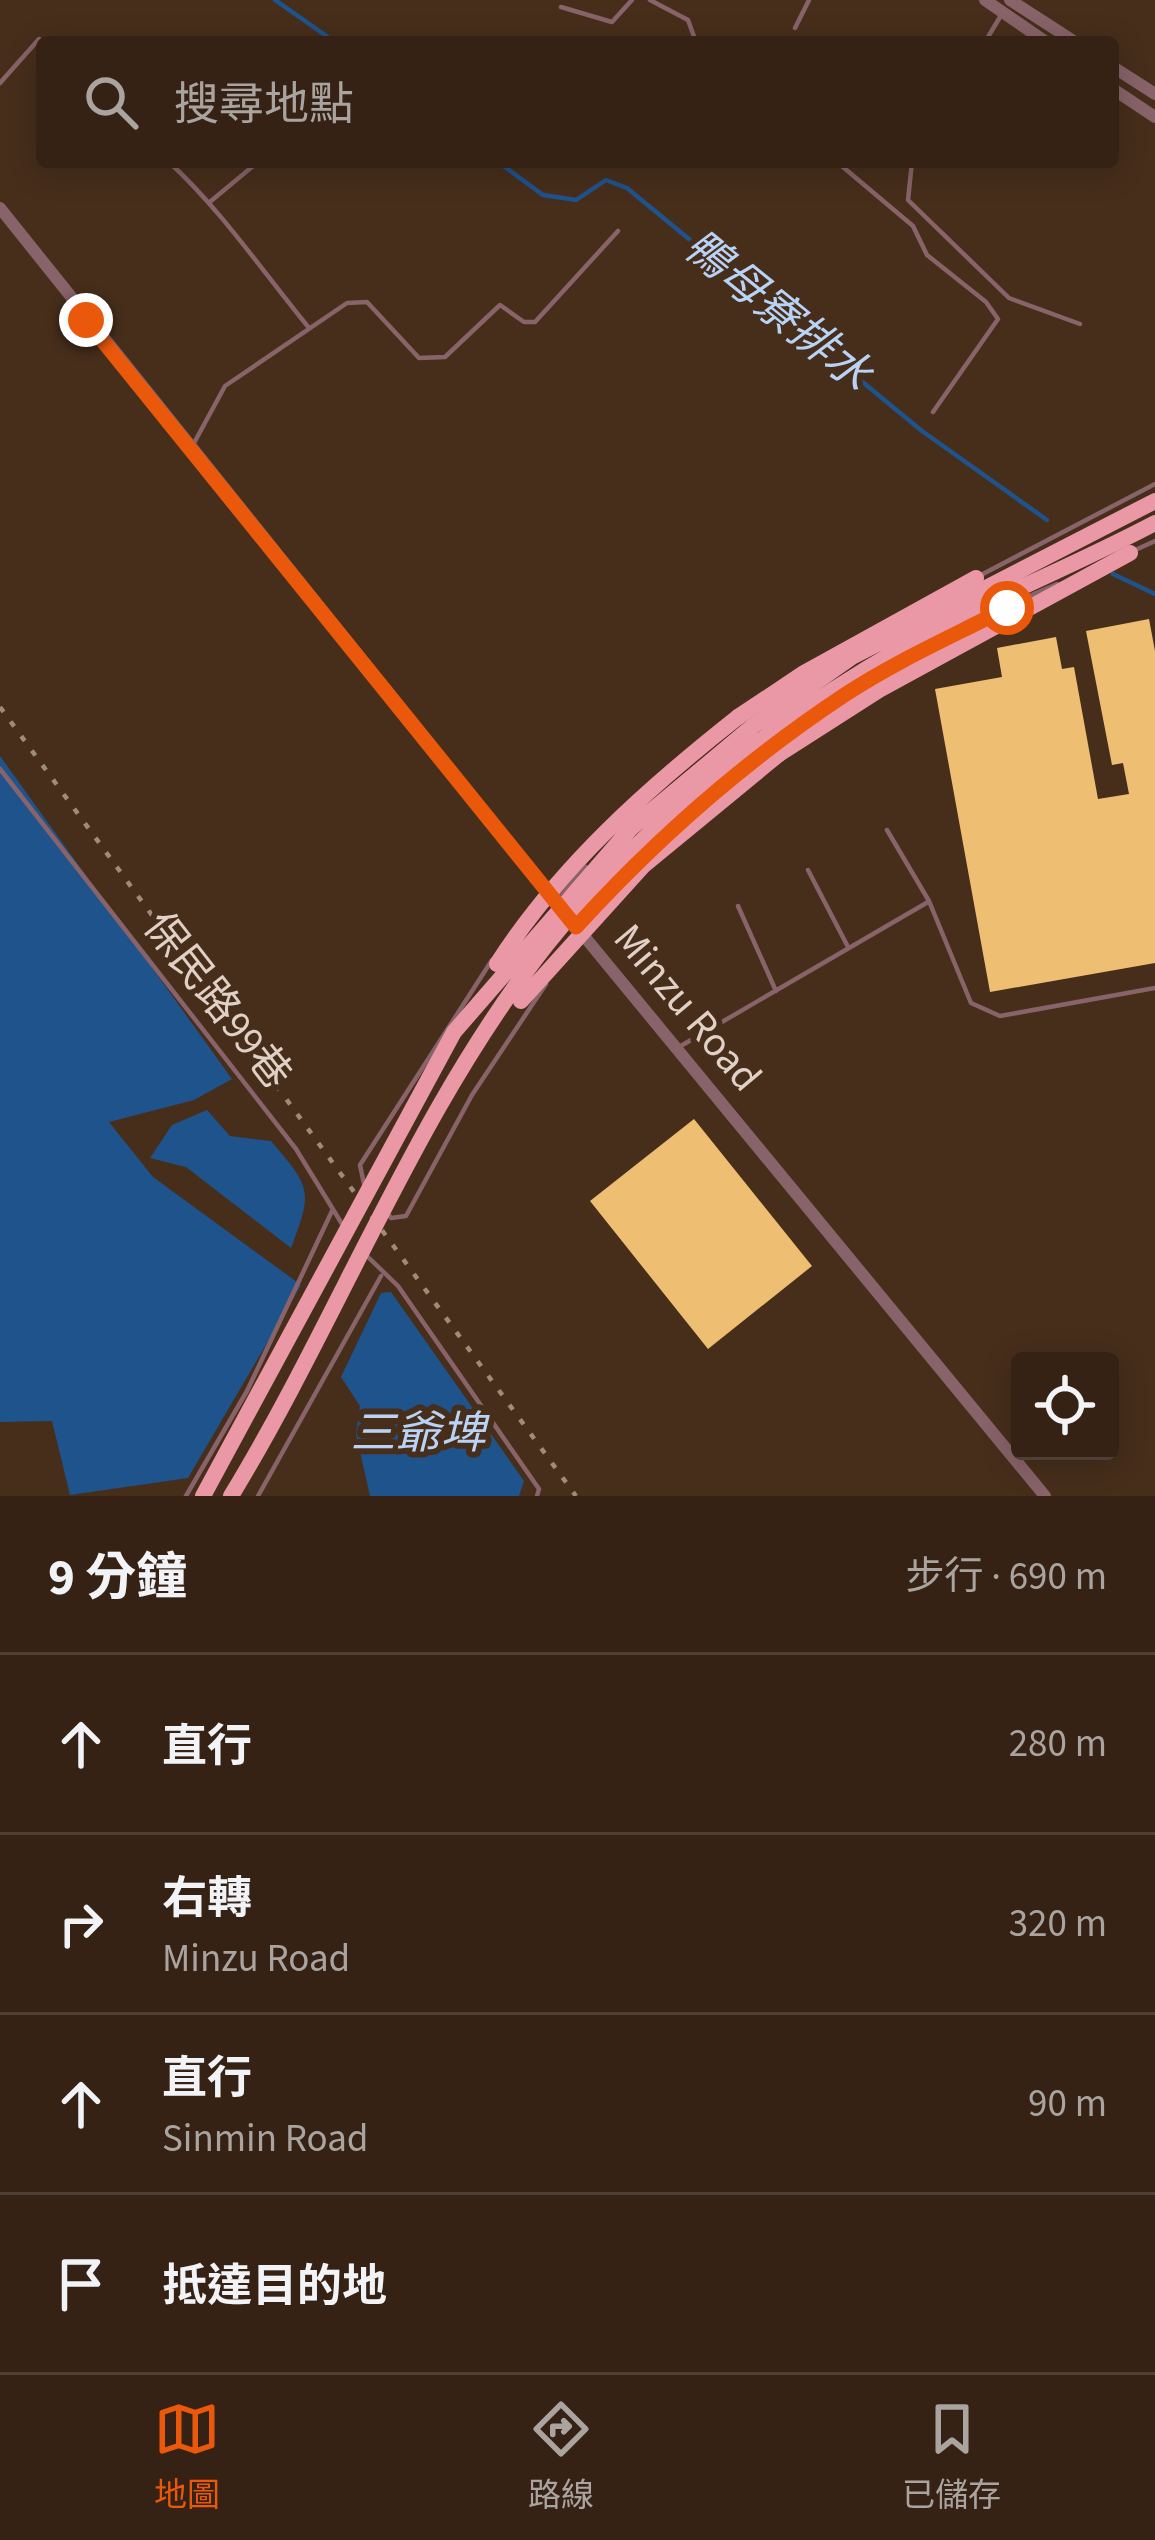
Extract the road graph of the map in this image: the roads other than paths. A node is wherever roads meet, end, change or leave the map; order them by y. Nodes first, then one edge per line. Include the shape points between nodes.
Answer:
1 (632, 0) edge
2 (650, 0) edge
3 (808, 0) edge
4 (986, 0) edge
5 (1007, 6) edge
6 (561, 7) dead end
7 (795, 28) dead end
8 (694, 36) edge
9 (989, 36) edge
10 (1040, 36) edge
11 (1064, 36) edge
12 (36, 42) edge
13 (1119, 71) edge
14 (0, 82) edge
15 (1119, 92) edge
16 (1155, 94) edge
17 (1155, 117) edge
18 (175, 168) edge
19 (251, 168) edge
20 (844, 168) edge
21 (911, 168) edge
22 (211, 201) junction
23 (0, 208) edge
24 (619, 231) dead end
25 (1080, 324) dead end
26 (310, 328) junction
27 (933, 412) dead end
28 (191, 448) junction
29 (1155, 484) edge
30 (1155, 501) edge
31 (1155, 523) edge
32 (1155, 541) edge
33 (1130, 553) junction
34 (976, 578) junction
35 (0, 769) edge
36 (887, 830) dead end
37 (808, 870) dead end
38 (554, 899) junction
39 (928, 902) junction
40 (738, 906) dead end
41 (576, 927) junction
42 (848, 945) junction
43 (1155, 988) edge
44 (776, 991) junction
45 (454, 1031) junction
46 (679, 1047) junction
47 (476, 1051) junction
48 (332, 1211) junction
49 (381, 1274) junction
50 (206, 1492) edge
51 (186, 1496) edge
52 (231, 1496) edge
53 (258, 1496) edge
54 (537, 1496) edge
55 (1045, 1496) edge

1 - 6 lane via 611,22
2 - 8 lane via 688,20
3 - 7 lane
4 - 5 street
5 - 9 lane
5 - 10 street
5 - 11 street
12 - 14 lane
13 - 16 street
15 - 17 street
18 - 22 lane
19 - 22 lane
20 - 27 lane via 914,226 927,255 998,320
21 - 25 lane via 908,200 1009,298
22 - 26 lane
23 - 28 street, Minzu Road
24 - 26 lane via 535,322 500,305 445,358 410,352 361,299
26 - 28 lane via 225,386
28 - 38 street, Minzu Road
29 - 34 lane
30 - 45 highway, bridge via 852,657 753,726 631,828
31 - 47 highway, bridge via 902,647 763,741 641,843 547,944
32 - 33 lane
33 - 41 lane via 1041,590 848,693 656,843
33 - 47 highway, bridge via 779,754 644,865
34 - 38 lane via 735,732
34 - 45 highway, bridge via 738,717 617,819 523,924
35 - 48 lane, 保民路99巷 via 296,1149
36 - 39 lane
37 - 42 lane
38 - 41 street, Minzu Road
38 - 41 lane via 499,951 360,1165 359,1178 392,1218 406,1216
39 - 42 lane
39 - 43 lane via 971,1003 1000,1016
40 - 44 lane
41 - 46 street, Minzu Road
42 - 44 lane
44 - 46 lane
45 - 50 highway, bridge
46 - 55 street, Minzu Road
47 - 52 highway, bridge via 396,1183
48 - 49 lane, 保民路99巷
48 - 51 lane via 248,1390
49 - 53 lane
49 - 54 lane, 保民路99巷 via 398,1286

